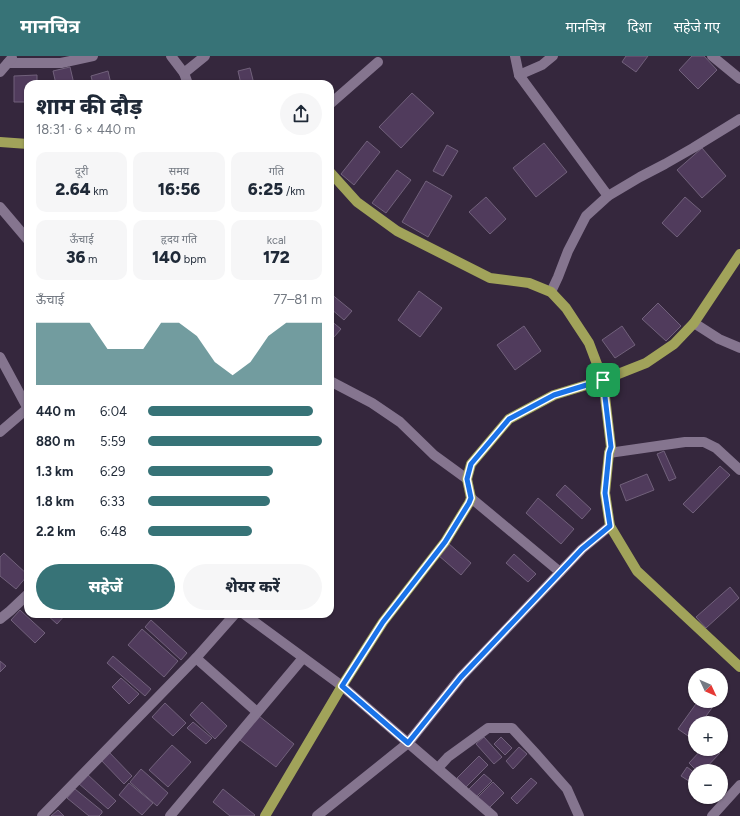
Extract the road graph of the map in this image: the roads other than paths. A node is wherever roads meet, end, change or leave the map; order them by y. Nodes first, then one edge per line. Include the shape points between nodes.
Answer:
1 (93, 56) edge
2 (171, 56) edge
3 (205, 56) edge
4 (515, 56) edge
5 (553, 56) edge
6 (712, 56) edge
7 (10, 59) edge
8 (378, 62) dead end
9 (0, 72) edge
10 (184, 73) junction
11 (519, 75) junction
12 (740, 79) edge
13 (187, 80) edge
14 (334, 100) edge
15 (740, 119) edge
16 (0, 142) edge
17 (24, 144) edge
18 (334, 176) edge
19 (608, 196) junction
20 (0, 206) edge
21 (24, 235) edge
22 (740, 254) edge
23 (550, 292) junction
24 (694, 323) junction
25 (740, 348) edge
26 (0, 357) edge
27 (603, 380) junction
28 (334, 383) edge
29 (24, 402) edge
30 (24, 412) edge
31 (0, 432) edge
32 (609, 453) junction
33 (740, 470) edge
34 (467, 479) junction
35 (471, 498) junction
36 (610, 526) junction
37 (560, 572) junction
38 (24, 598) edge
39 (231, 618) edge
40 (249, 618) edge
41 (0, 619) edge
42 (196, 658) junction
43 (303, 658) junction
44 (740, 667) edge
45 (342, 686) junction
46 (258, 712) junction
47 (408, 743) junction
48 (438, 768) junction
49 (740, 785) edge
50 (42, 816) edge
51 (170, 816) edge
52 (265, 816) edge
53 (317, 816) edge
54 (493, 816) edge
55 (580, 816) edge
56 (712, 816) edge

1 - 7 street via 61,63
2 - 10 street
3 - 10 street
4 - 11 street
5 - 11 street via 542,65
6 - 12 street
7 - 9 street
8 - 14 street
10 - 13 street
11 - 19 street
15 - 19 street
16 - 17 main road
18 - 23 main road via 357,202 397,231 490,278 529,283
19 - 23 street via 586,216
20 - 21 street
22 - 24 main road
23 - 27 main road via 566,308 589,343
24 - 25 street via 718,339
24 - 27 main road via 674,344 646,363
26 - 29 street
27 - 32 main road via 611,447
27 - 34 main road via 554,395 509,419 471,464
28 - 34 street via 372,403 400,422 434,455
30 - 31 street
32 - 33 street via 685,442 704,442 716,448
32 - 36 main road via 605,493
34 - 35 main road
35 - 37 street
35 - 45 main road via 445,542 383,622
36 - 37 street via 582,549
36 - 44 main road via 637,571
37 - 47 street via 461,677
38 - 41 street
39 - 42 street
40 - 43 street
42 - 46 street
42 - 50 street
43 - 45 street
43 - 46 street
45 - 47 street
45 - 52 main road
46 - 51 street
47 - 48 street
47 - 53 street
48 - 54 street
48 - 55 street via 448,757 488,728 512,728 567,789
49 - 56 street

